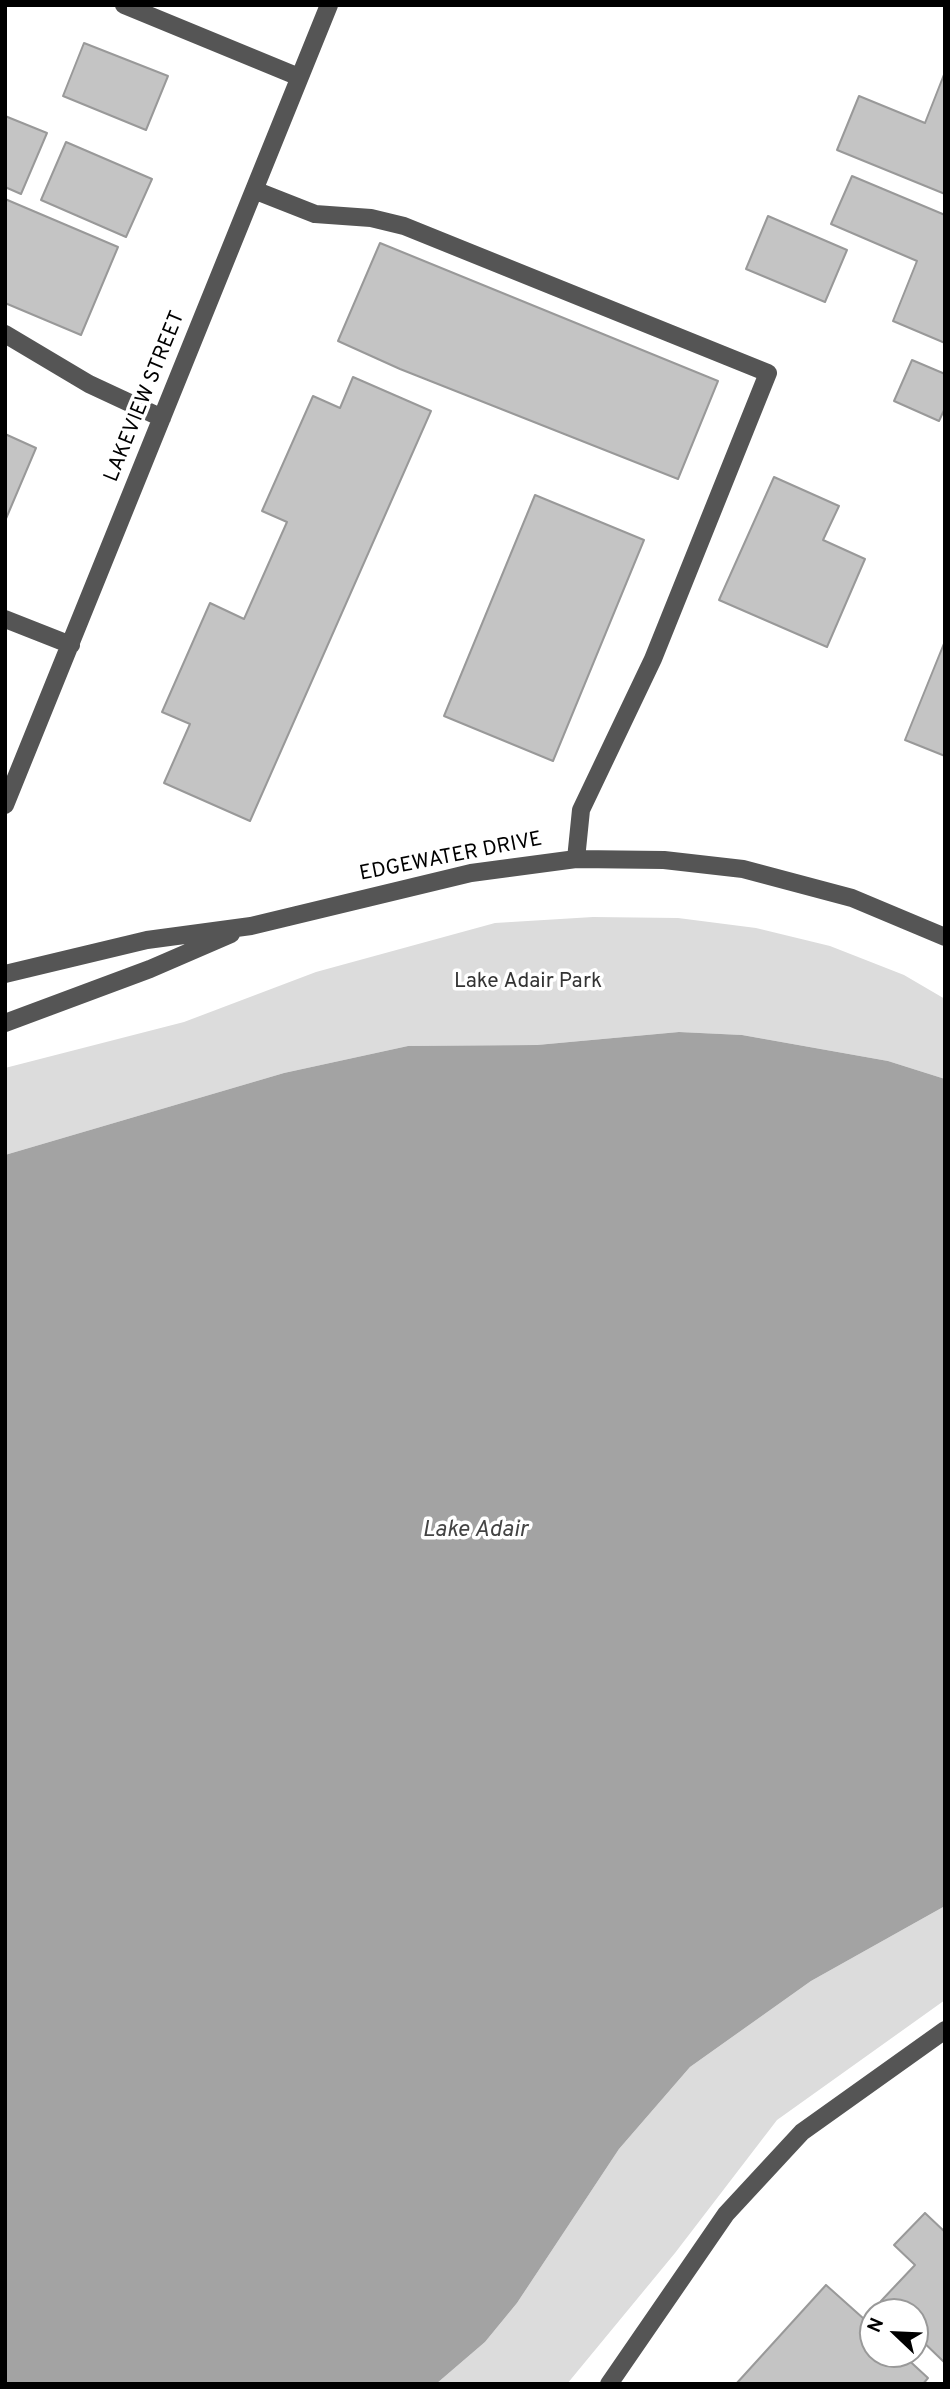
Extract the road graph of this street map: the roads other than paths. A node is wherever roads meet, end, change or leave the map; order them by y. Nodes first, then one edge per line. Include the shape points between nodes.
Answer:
1 (124, 5) edge
2 (329, 5) edge
3 (299, 77) junction
4 (254, 190) junction
5 (5, 334) edge
6 (162, 418) junction
7 (5, 619) edge
8 (71, 645) junction
9 (9, 791) edge
10 (5, 806) edge
11 (576, 859) junction
12 (251, 926) junction
13 (945, 937) edge
14 (5, 974) edge
15 (5, 1023) edge
16 (945, 2029) edge
17 (609, 2384) edge

1 - 3 street
2 - 3 street, LAKEVIEW STREET
3 - 4 street, LAKEVIEW STREET
4 - 6 street, LAKEVIEW STREET
4 - 11 street via 315,214 372,218 404,226 768,373 653,659 581,810
5 - 6 street via 89,384
6 - 8 street, LAKEVIEW STREET
7 - 8 street
8 - 9 street, LAKEVIEW STREET
9 - 10 street, LAKEVIEW STREET
11 - 12 street, EDGEWATER DRIVE via 471,873
11 - 13 street, EDGEWATER DRIVE via 664,860 743,869 852,898
12 - 14 street, EDGEWATER DRIVE via 147,940
12 - 15 street, EDGEWATER DRIVE
16 - 17 street via 802,2132 726,2214

